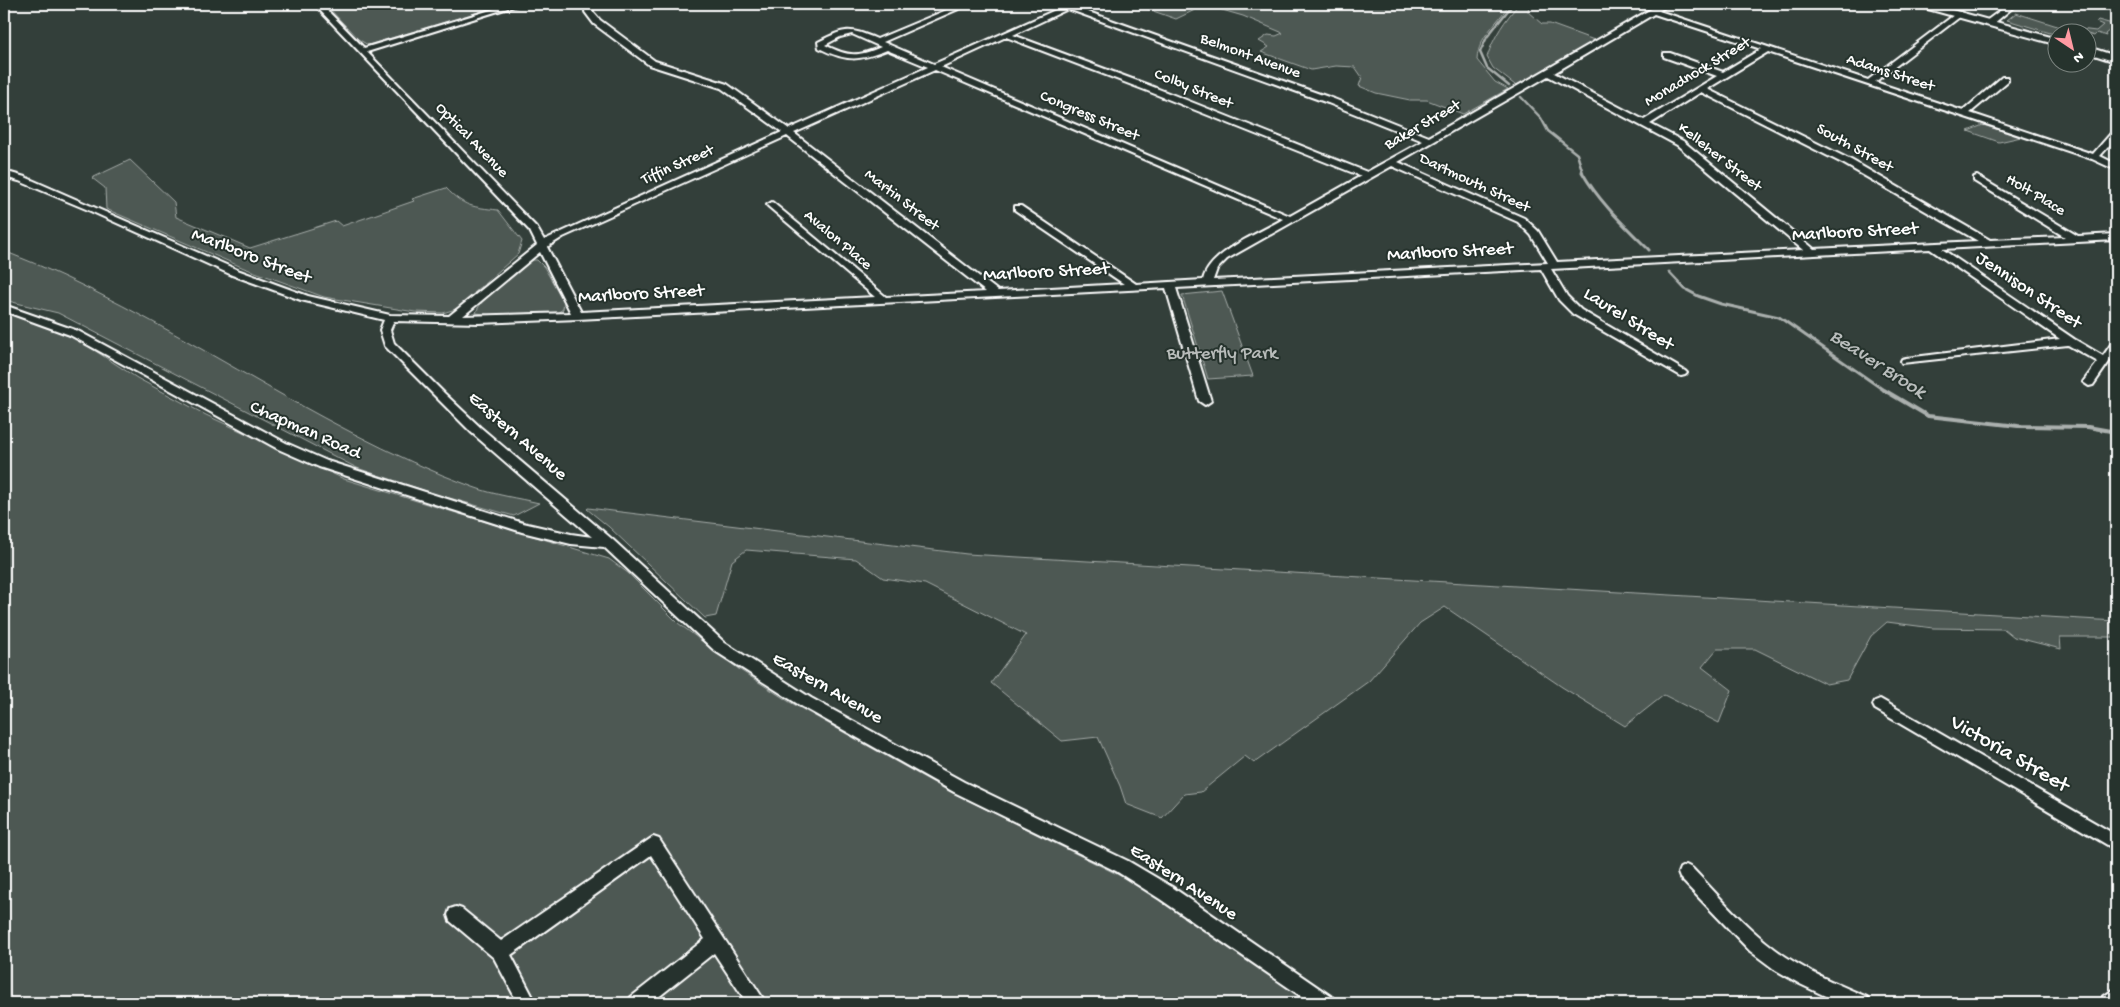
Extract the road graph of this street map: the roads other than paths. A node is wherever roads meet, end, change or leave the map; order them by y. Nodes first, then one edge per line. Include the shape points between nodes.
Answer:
1 (317, 4) edge
2 (518, 4) edge
3 (589, 4) edge
4 (967, 4) edge
5 (1665, 4) edge
6 (1920, 4) edge
7 (2013, 4) edge
8 (1064, 5) edge
9 (1653, 11) junction
10 (1958, 14) junction
11 (1989, 23) junction
12 (1006, 35) junction
13 (2048, 40) edge
14 (877, 42) junction
15 (887, 47) junction
16 (1767, 49) junction
17 (363, 51) junction
18 (1668, 55) dead end
19 (2098, 55) edge
20 (2116, 60) edge
21 (934, 68) junction
22 (1548, 73) junction
23 (1723, 75) junction
24 (2005, 79) dead end
25 (1869, 83) junction
26 (1701, 89) junction
27 (1964, 114) junction
28 (1645, 123) junction
29 (789, 133) junction
30 (2116, 133) edge
31 (1429, 140) junction
32 (2095, 158) junction
33 (1391, 162) junction
34 (2116, 167) edge
35 (4, 174) edge
36 (1367, 175) junction
37 (1977, 178) dead end
38 (772, 205) dead end
39 (1018, 208) dead end
40 (1290, 219) junction
41 (2116, 237) edge
42 (2076, 240) junction
43 (542, 244) junction
44 (1989, 244) junction
45 (1933, 247) junction
46 (1811, 252) junction
47 (1549, 266) junction
48 (1208, 283) junction
49 (1170, 285) junction
50 (1134, 287) junction
51 (994, 293) junction
52 (883, 299) junction
53 (4, 308) edge
54 (578, 316) junction
55 (390, 318) junction
56 (452, 320) junction
57 (2070, 341) junction
58 (2116, 346) edge
59 (1906, 361) dead end
60 (2104, 361) junction
61 (1681, 373) dead end
62 (2089, 382) dead end
63 (1205, 402) dead end
64 (608, 543) junction
65 (1880, 705) dead end
66 (2116, 843) edge
67 (1686, 873) dead end
68 (456, 915) dead end
69 (716, 941) junction
70 (500, 952) junction
71 (2116, 997) edge
72 (527, 1003) edge
73 (637, 1003) edge
74 (757, 1003) edge
75 (1326, 1003) edge
76 (1860, 1003) edge
77 (2109, 1003) edge

1 - 17 street, Optical Avenue
2 - 17 street
3 - 29 street, Martin Street via 589,12 597,22 652,63 724,86
4 - 14 street
5 - 9 street, Baker Street
6 - 10 main road
7 - 11 street
8 - 12 street, Tiffin Street
8 - 31 street, Belmont Avenue via 1331,101
9 - 16 street, Adams Street
9 - 22 street, Baker Street
10 - 11 main road
10 - 25 street
11 - 13 main road
12 - 21 street, Tiffin Street
12 - 36 street, Colby Street
14 - 15 street, Congress Street
14 - 15 street, Congress Street via 853,32 821,44 851,58 863,57
15 - 21 street, Congress Street
16 - 23 street, Monadnock Street
16 - 25 street, Adams Street
17 - 43 street, Optical Avenue via 534,230
18 - 23 street
19 - 20 main road
21 - 29 street, Tiffin Street
21 - 40 street, Congress Street
22 - 28 street, Kelleher Street
22 - 31 street, Baker Street
23 - 26 street, Monadnock Street
24 - 27 street
25 - 27 street, Adams Street
26 - 28 street, Monadnock Street
26 - 44 street, South Street via 1764,118 1930,208
27 - 32 street, Adams Street
28 - 46 street, Kelleher Street via 1687,148
29 - 43 street, Tiffin Street
29 - 51 street, Martin Street
30 - 32 street
31 - 33 street, Baker Street
32 - 34 street, Adams Street
33 - 36 street, Baker Street
33 - 47 street, Dartmouth Street via 1520,220 1535,233
35 - 55 street, Marlboro Street via 63,196 277,289
36 - 40 street, Baker Street
37 - 42 street, Holt Place
38 - 52 street, Avalon Place
39 - 50 street
40 - 48 street, Baker Street via 1224,256 1209,272
41 - 42 street, Marlboro Street
42 - 44 street, Marlboro Street
43 - 54 street, Optical Avenue
43 - 56 street, Tiffin Street
44 - 45 street, Marlboro Street
45 - 46 street, Marlboro Street
45 - 57 street, Jennison Street
46 - 47 street, Marlboro Street
47 - 48 street, Marlboro Street
47 - 61 street, Laurel Street via 1563,298 1577,312
48 - 49 street, Marlboro Street
49 - 50 street, Marlboro Street
49 - 63 street
50 - 51 street, Marlboro Street
51 - 52 street, Marlboro Street
52 - 54 street, Marlboro Street
53 - 64 street, Chapman Road via 74,333 282,446 323,464 522,527
54 - 56 street, Marlboro Street
55 - 56 street, Marlboro Street
55 - 64 street, Eastern Avenue via 385,330 389,344 476,430
57 - 59 street
57 - 60 street, Jennison Street
58 - 60 street
60 - 62 street
64 - 75 street, Eastern Avenue via 702,632 749,667 959,786 1122,866
65 - 66 street, Victoria Street
67 - 76 street via 1758,946 1823,988
68 - 70 street
69 - 70 street via 653,844
69 - 73 street
69 - 74 street
70 - 72 street
71 - 77 street

